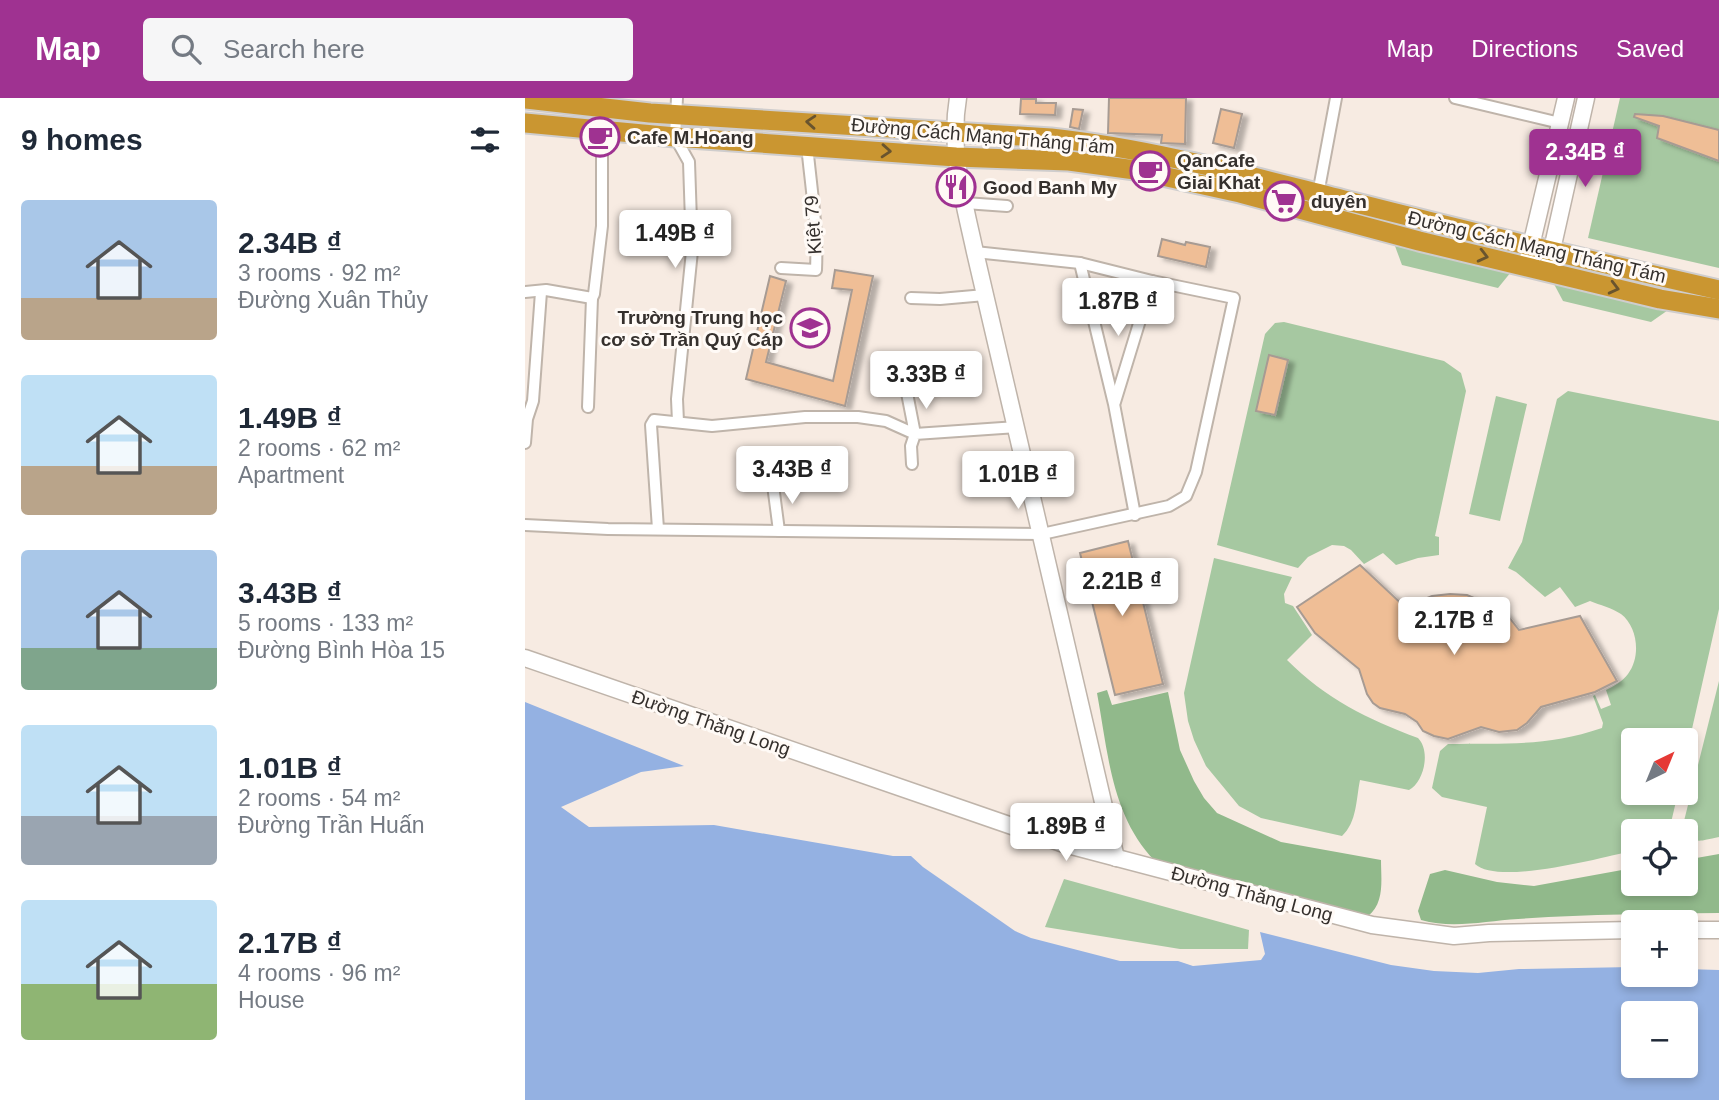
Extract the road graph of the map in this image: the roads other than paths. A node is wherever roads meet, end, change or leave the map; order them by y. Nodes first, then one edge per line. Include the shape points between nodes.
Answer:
1 (958, 98) edge
2 (1336, 98) edge
3 (1455, 98) edge
4 (1566, 98) edge
5 (1586, 98) edge
6 (525, 99) edge
7 (677, 106) edge
8 (525, 123) edge
9 (1560, 123) junction
10 (602, 130) junction
11 (954, 132) junction
12 (675, 137) junction
13 (807, 145) junction
14 (956, 157) junction
15 (1318, 194) junction
16 (965, 203) junction
17 (1007, 206) dead end
18 (1531, 247) junction
19 (975, 252) junction
20 (1552, 252) junction
21 (1080, 262) junction
22 (1526, 267) junction
23 (781, 268) dead end
24 (1547, 272) junction
25 (1152, 281) junction
26 (1719, 290) edge
27 (525, 292) edge
28 (541, 292) junction
29 (985, 295) junction
30 (592, 298) junction
31 (911, 298) dead end
32 (1719, 309) edge
33 (907, 393) dead end
34 (1114, 404) junction
35 (588, 407) dead end
36 (678, 422) junction
37 (1017, 427) junction
38 (915, 434) junction
39 (525, 443) edge
40 (912, 464) dead end
41 (773, 485) dead end
42 (1135, 514) junction
43 (525, 525) edge
44 (658, 529) junction
45 (779, 531) junction
46 (1042, 534) junction
47 (525, 658) edge
48 (1116, 858) junction
49 (1621, 930) edge
50 (1698, 930) edge
51 (1719, 930) edge

1 - 11 street
2 - 15 street
3 - 9 street
4 - 9 street
5 - 20 street
6 - 7 highway, Đường Cách Mạng Tháng Tám
11 -> 7 highway, Đường Cách Mạng Tháng Tám
7 - 12 street
8 - 10 highway, Đường Cách Mạng Tháng Tám
9 - 18 street
10 - 12 highway, Đường Cách Mạng Tháng Tám
10 - 30 street via 602,226
11 - 14 street
11 - 15 highway, Đường Cách Mạng Tháng Tám via 1114,146
12 - 13 highway, Đường Cách Mạng Tháng Tám
12 - 36 street via 689,162 692,251
13 -> 14 highway, Đường Cách Mạng Tháng Tám
13 - 23 street, Kiệt 79 via 816,270
14 - 16 street
14 -> 22 highway, Đường Cách Mạng Tháng Tám via 1069,161 1135,170
15 - 18 highway, Đường Cách Mạng Tháng Tám
16 - 17 street
16 - 19 street
18 - 20 highway, Đường Cách Mạng Tháng Tám
18 - 22 street
19 - 21 street
19 - 29 street
20 - 24 street
20 - 26 highway, Đường Cách Mạng Tháng Tám
21 - 25 street
21 - 34 street
22 - 24 highway, Đường Cách Mạng Tháng Tám
24 -> 32 highway, Đường Cách Mạng Tháng Tám
25 - 34 street
25 - 42 street via 1234,298 1196,472 1186,496 1169,506
27 - 28 street
28 - 30 street
28 - 39 street via 533,401
29 - 31 street
29 - 37 street
30 - 35 street
33 - 38 street
34 - 42 street
36 - 38 street via 720,426 858,417 878,419
36 - 44 street via 657,420 651,425
37 - 38 street
37 - 46 street
38 - 40 street
41 - 45 street
42 - 46 street
43 - 44 street
44 - 45 street
45 - 46 street
46 - 48 street
47 - 48 street, Đường Thăng Long
48 - 49 street, Đường Thăng Long via 1373,925 1436,935
50 - 51 street

